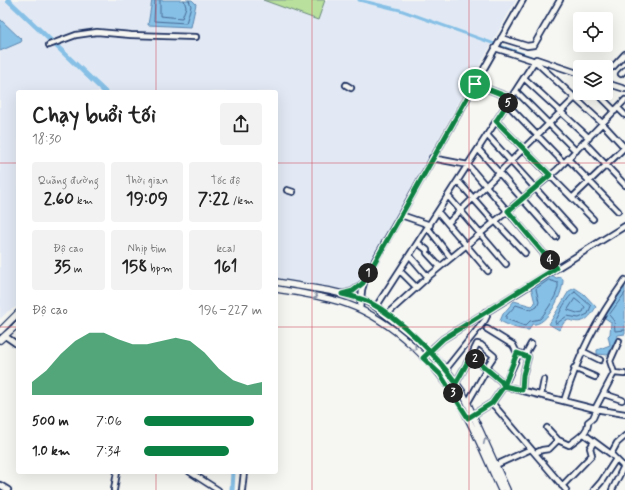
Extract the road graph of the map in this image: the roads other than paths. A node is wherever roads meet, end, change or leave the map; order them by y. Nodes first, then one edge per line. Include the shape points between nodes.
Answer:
1 (523, 0) edge
2 (560, 0) edge
3 (196, 37) dead end
4 (501, 39) junction
5 (49, 45) dead end
6 (495, 48) junction
7 (625, 54) edge
8 (535, 61) junction
9 (613, 67) dead end
10 (625, 70) edge
11 (573, 73) edge
12 (621, 74) dead end
13 (524, 78) junction
14 (475, 84) junction
15 (346, 85) dead end
16 (613, 85) edge
17 (351, 88) dead end
18 (625, 89) edge
19 (516, 90) junction
20 (573, 96) edge
21 (511, 98) junction
22 (573, 100) edge
23 (577, 100) edge
24 (605, 100) edge
25 (625, 100) edge
26 (507, 104) junction
27 (616, 110) junction
28 (561, 112) junction
29 (625, 115) edge
30 (496, 121) junction
31 (602, 123) junction
32 (549, 124) junction
33 (487, 135) junction
34 (537, 135) junction
35 (589, 138) junction
36 (584, 142) junction
37 (625, 147) edge
38 (478, 149) junction
39 (524, 149) junction
40 (576, 151) junction
41 (432, 158) junction
42 (510, 161) junction
43 (566, 161) junction
44 (468, 165) junction
45 (606, 165) junction
46 (498, 172) junction
47 (550, 175) junction
48 (458, 181) junction
49 (589, 181) junction
50 (486, 185) junction
51 (625, 185) edge
52 (535, 188) junction
53 (287, 190) dead end
54 (292, 192) dead end
55 (448, 196) junction
56 (473, 198) junction
57 (572, 198) junction
58 (521, 199) junction
59 (618, 210) dead end
60 (461, 211) junction
61 (508, 211) junction
62 (438, 212) junction
63 (401, 215) junction
64 (593, 219) dead end
65 (494, 222) junction
66 (448, 223) junction
67 (625, 226) edge
68 (429, 227) junction
69 (573, 230) dead end
70 (480, 234) junction
71 (556, 237) dead end
72 (418, 243) junction
73 (467, 244) junction
74 (525, 254) dead end
75 (410, 256) junction
76 (451, 258) junction
77 (506, 264) dead end
78 (440, 267) junction
79 (556, 268) junction
80 (400, 271) junction
81 (488, 271) dead end
82 (428, 277) junction
83 (625, 280) edge
84 (278, 282) edge
85 (363, 283) junction
86 (416, 288) junction
87 (278, 290) edge
88 (342, 294) junction
89 (360, 298) junction
90 (376, 307) junction
91 (360, 309) junction
92 (485, 312) junction
93 (16, 315) edge
94 (16, 315) edge
95 (386, 315) junction
96 (16, 326) edge
97 (0, 327) edge
98 (487, 329) dead end
99 (0, 331) edge
100 (2, 338) edge
101 (619, 341) dead end
102 (16, 344) edge
103 (531, 344) dead end
104 (582, 351) junction
105 (429, 352) junction
106 (518, 353) junction
107 (525, 355) junction
108 (471, 356) junction
109 (423, 358) junction
110 (600, 360) dead end
111 (446, 368) junction
112 (574, 368) junction
113 (487, 369) junction
114 (614, 373) junction
115 (624, 374) dead end
116 (595, 377) dead end
117 (544, 380) dead end
118 (456, 383) junction
119 (504, 386) junction
120 (522, 390) junction
121 (604, 394) junction
122 (541, 395) junction
123 (622, 400) dead end
124 (564, 401) junction
125 (468, 402) junction
126 (492, 403) junction
127 (596, 409) junction
128 (474, 414) junction
129 (625, 414) edge
130 (468, 418) junction
131 (547, 428) dead end
132 (584, 434) junction
133 (625, 436) edge
134 (558, 440) junction
135 (594, 442) junction
136 (531, 449) junction
137 (535, 453) junction
138 (612, 454) junction
139 (616, 459) junction
140 (496, 465) junction
141 (624, 468) edge
142 (117, 474) edge
143 (193, 474) edge
144 (244, 474) edge
145 (0, 485) edge
146 (562, 486) junction
147 (8, 490) edge
148 (114, 490) edge
149 (218, 490) edge
150 (242, 490) edge
151 (501, 490) edge
152 (507, 490) edge
153 (566, 490) edge
154 (594, 490) edge
155 (612, 490) edge

1 - 4 street
2 - 4 street via 534,45 527,46
3 - 5 street via 86,32
4 - 6 street
6 - 8 street
6 - 14 street
7 - 9 street
8 - 11 street via 536,59
8 - 13 street
8 - 20 street
10 - 12 street
13 - 19 street
13 - 28 street
14 - 21 street
14 - 41 street
15 - 17 street
16 - 18 street
19 - 21 street
19 - 32 street
21 - 26 street
22 - 28 street
23 - 31 street
24 - 27 street
25 - 27 street
26 - 30 street
26 - 34 street
27 - 29 street
27 - 31 street
28 - 32 street
28 - 35 street
30 - 33 street
30 - 39 street
31 - 35 street
31 - 37 street
32 - 34 street
32 - 40 street
33 - 38 street
33 - 42 street
34 - 39 street
34 - 43 street
35 - 36 street
36 - 40 street
36 - 45 street
37 - 45 street
38 - 44 street
38 - 46 street
39 - 42 street
39 - 47 street
40 - 43 street
41 - 44 street
41 - 63 street
42 - 46 street
42 - 52 street
43 - 47 street
43 - 49 street
44 - 48 street
44 - 50 street
45 - 49 street
45 - 51 street
46 - 50 street
46 - 58 street
47 - 52 street
47 - 57 street
48 - 55 street
48 - 56 street
49 - 57 street
49 - 59 street
50 - 56 street
50 - 61 street
52 - 58 street
52 - 69 street
53 - 54 street
55 - 60 street
55 - 62 street
56 - 60 street
56 - 65 street
57 - 64 street
58 - 61 street
58 - 71 street
60 - 66 street
60 - 70 street
61 - 65 street
61 - 79 street
62 - 66 street
62 - 68 street
63 - 68 street
63 - 85 street
65 - 70 street
65 - 74 street
66 - 73 street
67 - 79 street
68 - 72 street
68 - 76 street
70 - 73 street
70 - 77 street
72 - 75 street
72 - 78 street
73 - 76 street
73 - 81 street
75 - 80 street
75 - 82 street
76 - 78 street
78 - 82 street
79 - 92 street
80 - 86 street
80 - 90 street
82 - 86 street
83 - 104 street via 606,307
84 - 88 main road
85 - 88 street via 353,291
85 - 89 street
86 - 95 street
87 -> 91 main road via 320,296
88 - 89 main road
89 - 90 main road
89 - 91 street
90 - 95 main road
91 -> 109 main road via 400,334
92 - 105 street via 443,339
92 - 111 street via 486,318
93 - 97 main road
94 - 99 main road
95 - 105 main road
96 - 100 main road
98 - 106 street via 513,345
100 - 102 street
101 - 114 street via 610,361
103 - 107 street
104 - 110 street
104 - 112 street
105 - 109 street
105 - 111 main road
106 - 107 street
106 - 119 street
107 - 120 street via 528,359
108 - 113 street
108 - 113 street via 477,344 481,345 494,356
108 - 118 street
109 - 130 main road via 440,374
111 - 118 main road
112 - 116 street
112 - 124 street
113 - 119 street
113 - 125 street
114 - 115 street
114 - 121 street
117 - 122 street
118 - 125 main road
119 - 120 street
119 - 126 street
120 - 122 street
121 - 123 street
121 - 127 street
122 - 124 street
124 - 127 street
125 - 128 main road
126 - 128 street
126 - 136 street
127 - 129 street
127 - 132 street
128 - 130 street
140 -> 128 main road
130 - 151 main road
131 - 134 street
132 - 134 street via 568,445
132 - 135 street
133 - 138 street via 617,443
134 - 137 street via 549,449
135 - 138 street
135 - 146 street via 590,448 592,455
136 - 137 street
136 - 140 street
137 - 146 street
138 - 139 street
139 - 141 street
139 - 154 street
140 - 152 main road
141 - 155 street
142 - 148 street
143 - 149 street
144 - 150 street
145 - 147 street
146 - 153 street

